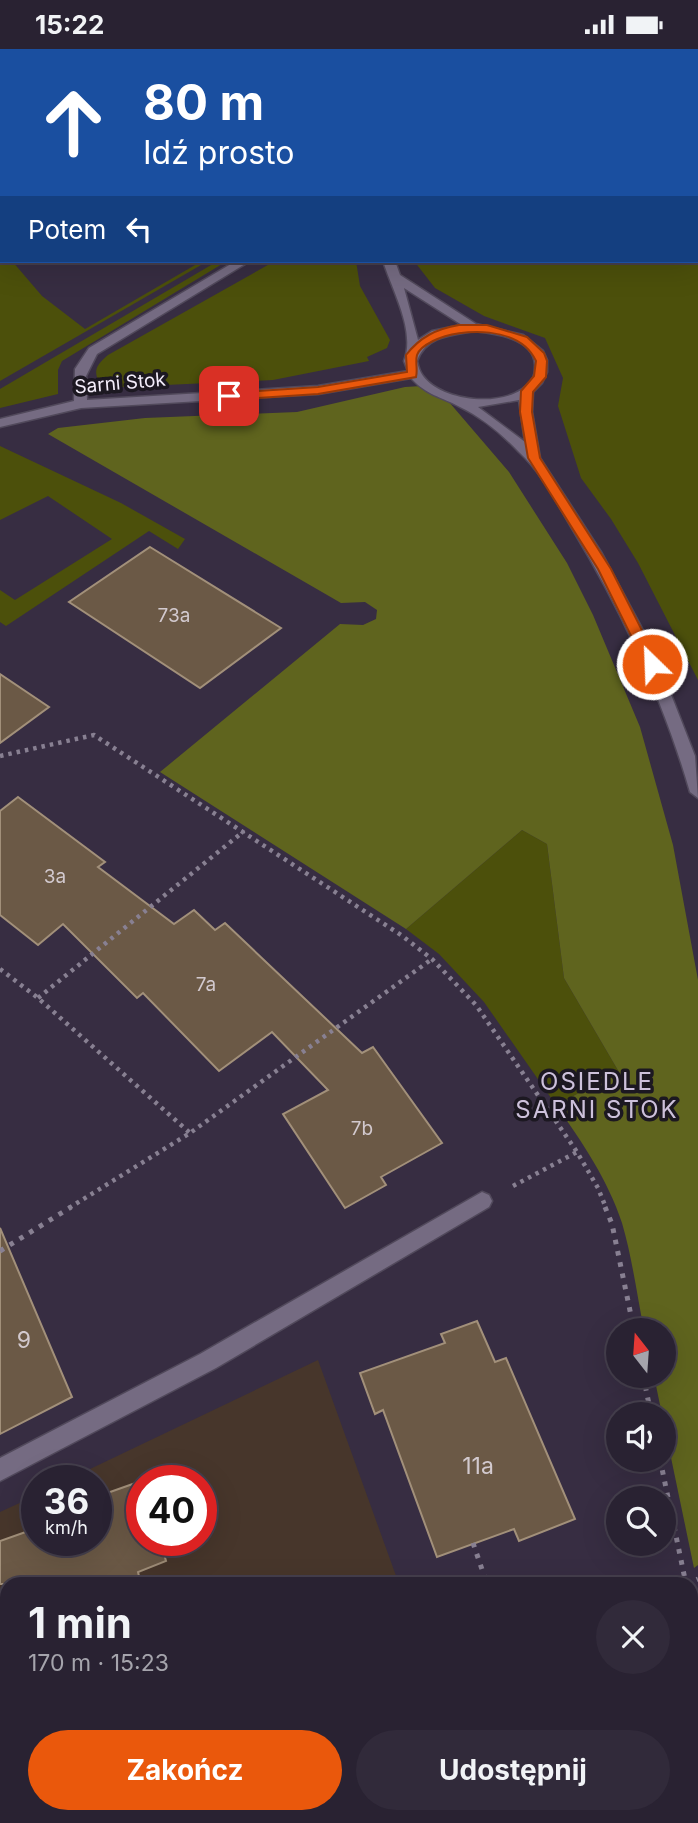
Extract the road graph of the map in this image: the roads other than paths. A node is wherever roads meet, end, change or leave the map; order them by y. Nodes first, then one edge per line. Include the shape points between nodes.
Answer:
1 (241, 263) edge
2 (390, 263) edge
3 (397, 278) junction
4 (474, 327) junction
5 (414, 350) junction
6 (412, 374) junction
7 (527, 391) junction
8 (462, 402) junction
9 (80, 404) junction
10 (0, 423) edge
11 (534, 458) junction
12 (698, 792) edge
13 (482, 1201) road end
14 (0, 1470) edge

1 - 9 street via 93,351 78,372
2 - 3 street
3 - 4 street
3 - 5 street
4 - 5 street via 444,331
4 - 7 street via 512,335 538,353 540,377
5 - 6 street
6 - 8 street via 431,391
6 - 9 street, Sarni Stok via 305,391
7 - 8 street via 505,400
7 - 11 street
8 - 11 street
9 - 10 street, Sarni Stok
11 - 12 street via 605,569 643,643
13 - 14 street via 208,1361

